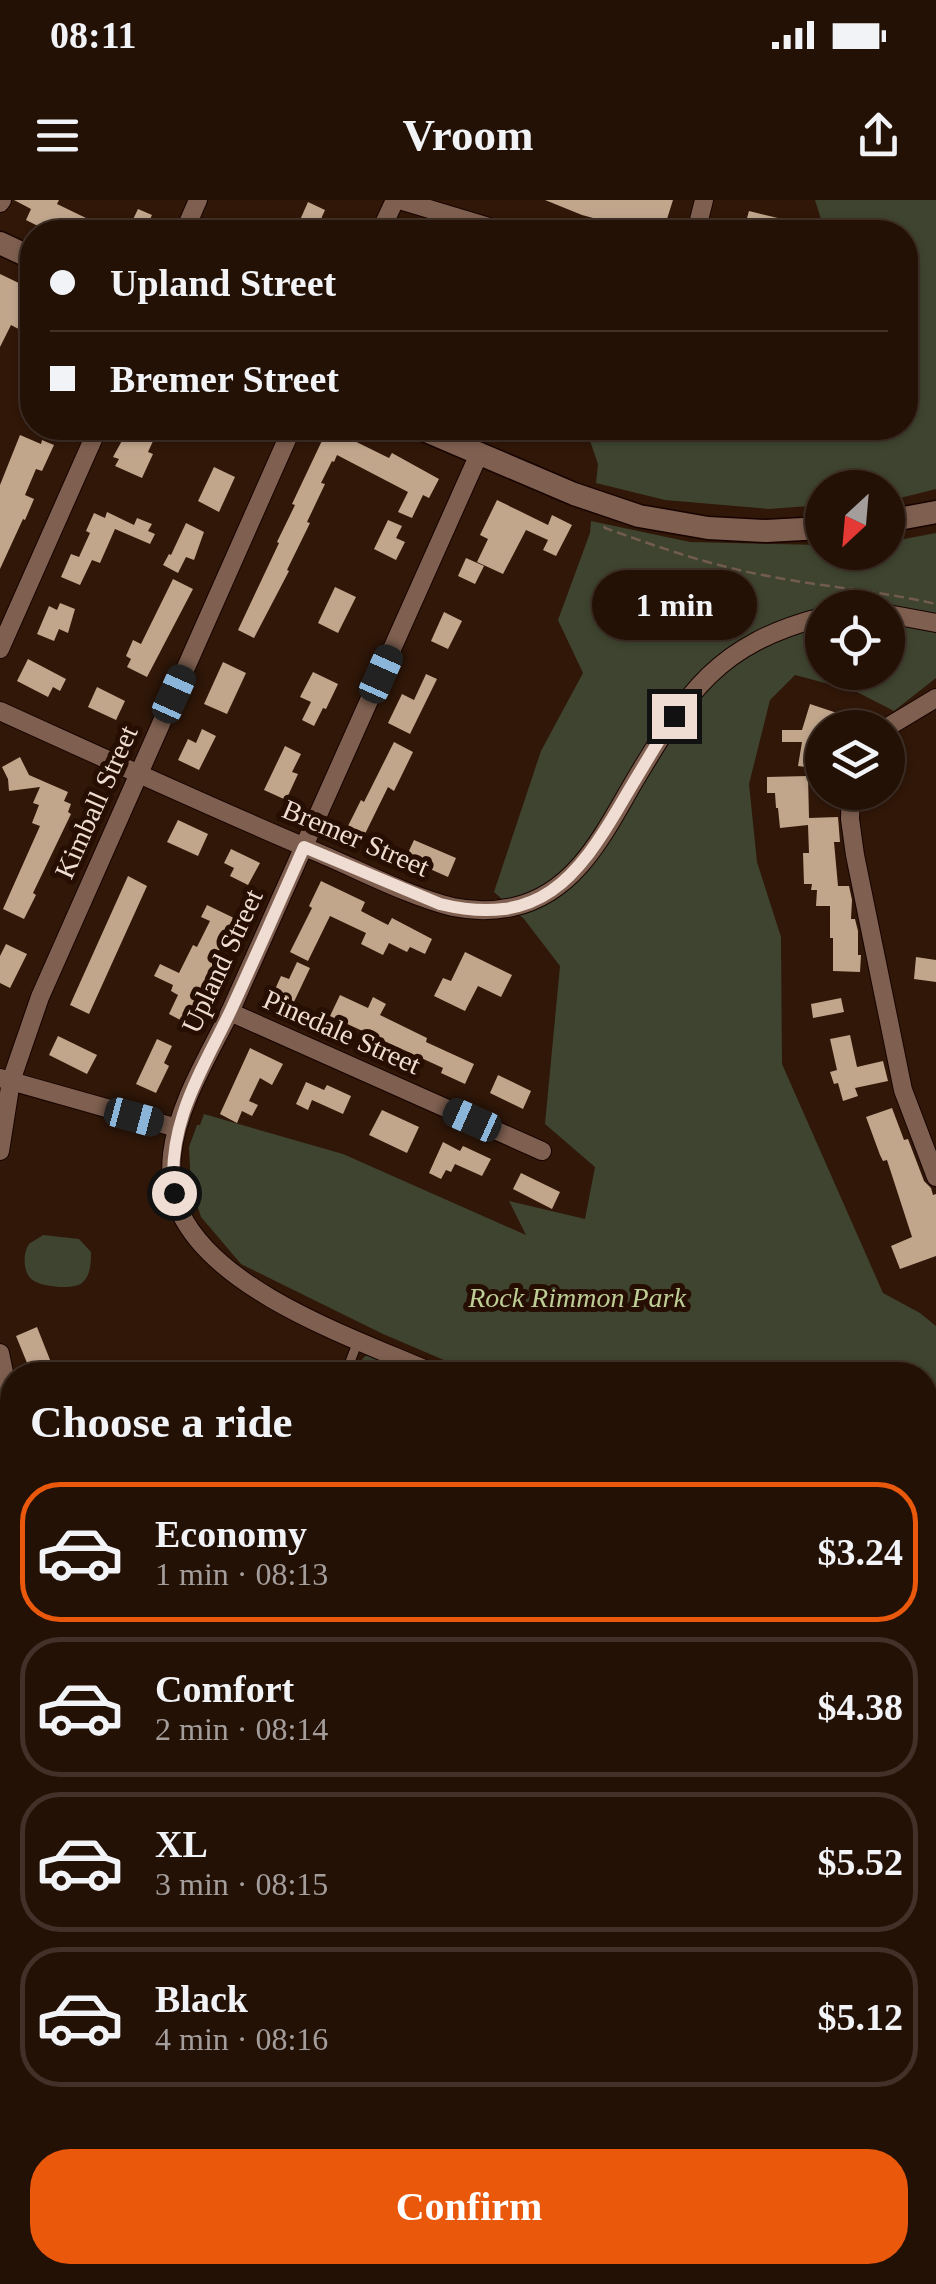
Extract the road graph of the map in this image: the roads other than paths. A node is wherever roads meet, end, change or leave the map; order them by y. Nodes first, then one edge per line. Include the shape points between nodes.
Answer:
1 (397, 200) edge
2 (465, 220) edge
3 (93, 440) edge
4 (287, 440) edge
5 (447, 440) edge
6 (479, 454) junction
7 (936, 512) edge
8 (905, 518) edge
9 (805, 529) edge
10 (905, 616) edge
11 (805, 622) edge
12 (936, 624) edge
13 (0, 649) edge
14 (936, 698) edge
15 (0, 711) edge
16 (905, 717) edge
17 (140, 773) junction
18 (850, 810) edge
19 (304, 847) junction
20 (230, 1012) junction
21 (6, 1080) edge
22 (178, 1128) junction
23 (0, 1151) edge
24 (542, 1151) dead end
25 (936, 1176) edge
26 (358, 1341) junction
27 (350, 1362) edge
28 (407, 1362) edge

1 - 2 street
3 - 13 street
4 - 17 street, Kimball Street
5 - 6 street
6 - 9 street via 639,516 708,528
6 - 19 street, Upland Street
7 - 8 street
10 - 12 street
11 - 19 street, Bremer Street via 755,641 697,686 588,857 563,883 530,902 494,909 440,904
14 - 16 street
15 - 17 street, Bremer Street
17 - 19 street, Bremer Street
17 - 21 street, Kimball Street
18 - 25 street via 903,1090
19 - 20 street, Upland Street
20 - 22 street, Upland Street
20 - 24 street, Pinedale Street
21 - 22 street
21 - 23 street, Kimball Street
22 - 26 street, Upland Street via 174,1193 202,1244 244,1282
26 - 27 lane
26 - 28 street, Upland Street

